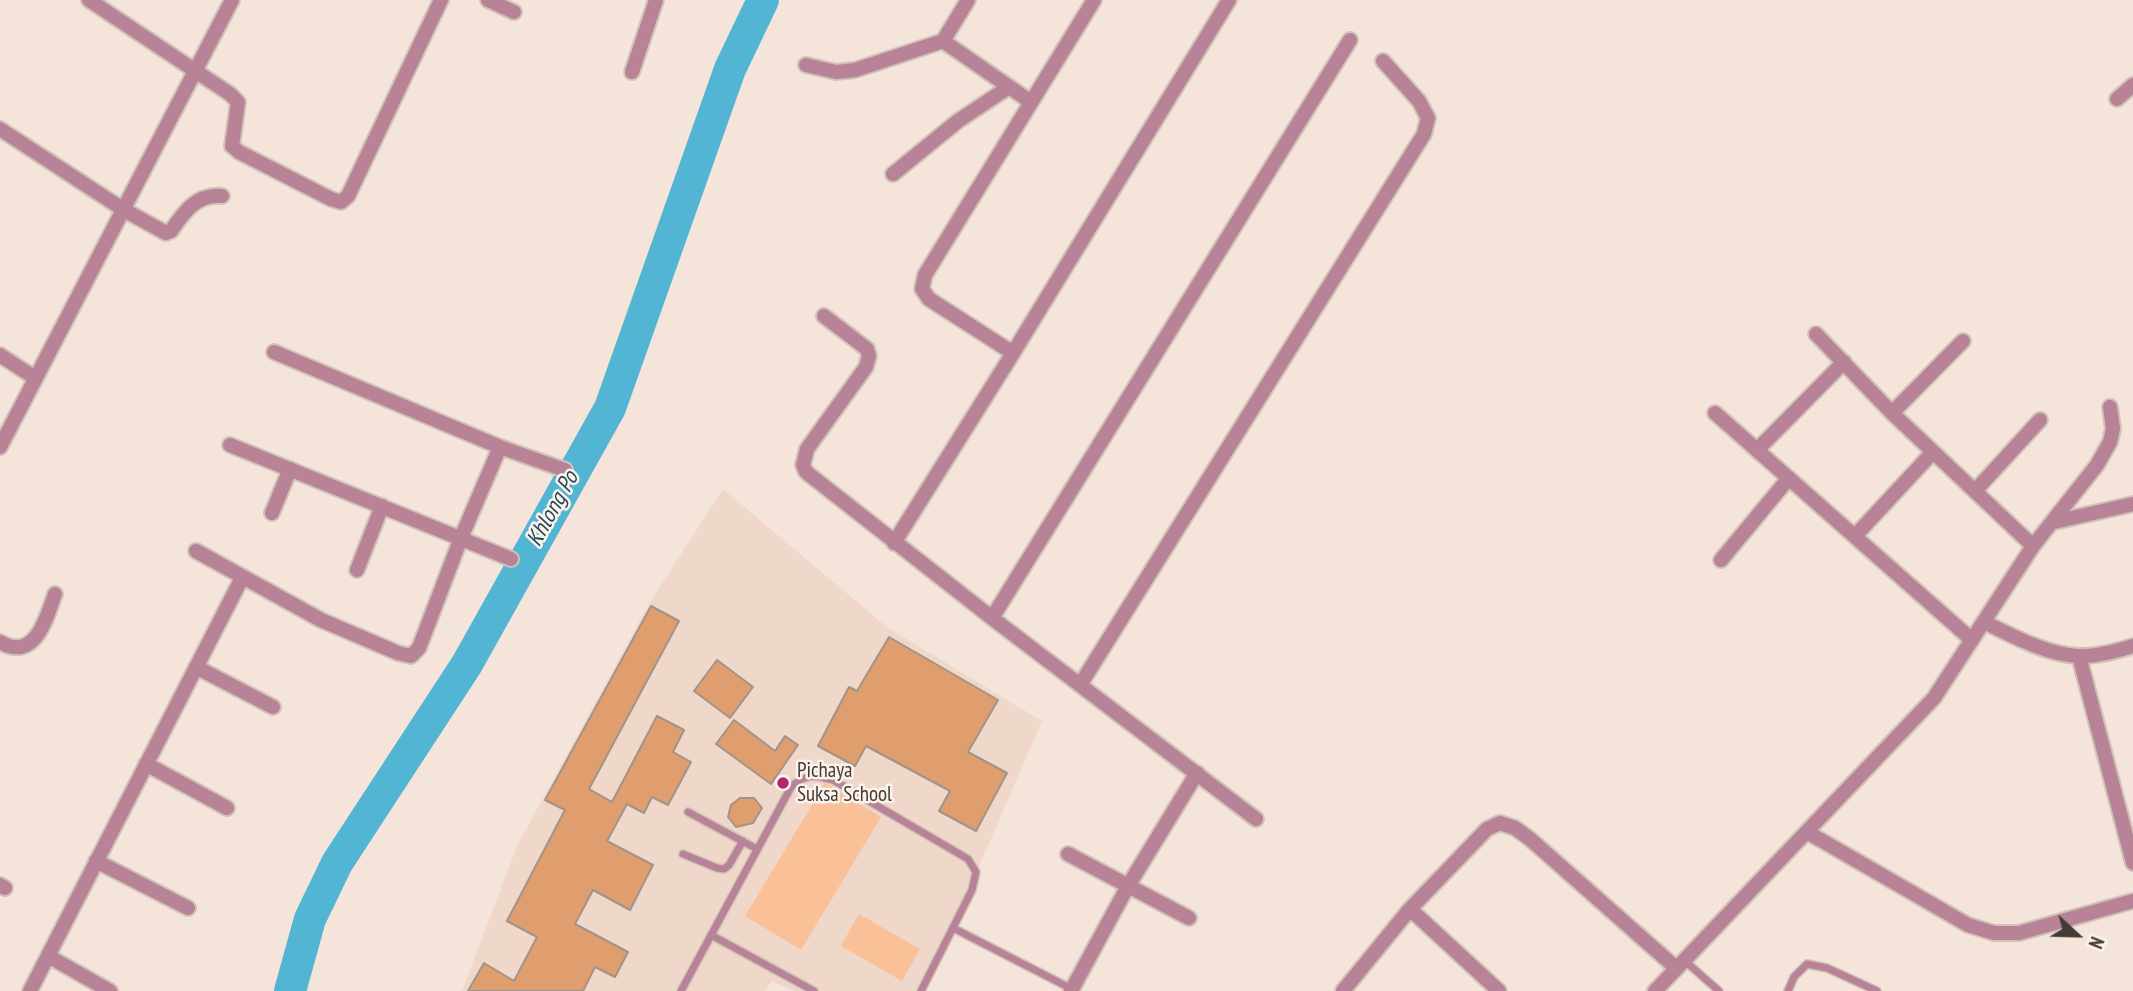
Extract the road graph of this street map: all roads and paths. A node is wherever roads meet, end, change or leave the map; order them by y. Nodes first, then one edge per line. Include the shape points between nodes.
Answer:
1 (89, 0) edge
2 (232, 0) edge
3 (441, 0) edge
4 (488, 0) edge
5 (656, 0) edge
6 (968, 0) edge
7 (1094, 0) edge
8 (1229, 0) edge
9 (514, 12) dead end
10 (1350, 40) dead end
11 (943, 41) junction
12 (1383, 61) dead end
13 (806, 65) dead end
14 (196, 72) junction
15 (632, 72) dead end
16 (2133, 85) edge
17 (1009, 87) junction
18 (2117, 99) dead end
19 (1031, 102) junction
20 (0, 129) edge
21 (894, 174) dead end
22 (222, 196) dead end
23 (124, 211) junction
24 (824, 316) dead end
25 (1816, 334) dead end
26 (1963, 341) dead end
27 (274, 352) dead end
28 (1013, 353) junction
29 (0, 355) edge
30 (1844, 362) junction
31 (35, 378) junction
32 (2110, 407) dead end
33 (1715, 412) dead end
34 (1892, 413) junction
35 (2040, 420) dead end
36 (230, 444) dead end
37 (0, 447) edge
38 (500, 447) junction
39 (1757, 450) junction
40 (1933, 452) junction
41 (289, 469) junction
42 (565, 470) dead end
43 (1789, 478) junction
44 (1975, 491) junction
45 (2133, 504) edge
46 (382, 506) junction
47 (272, 513) dead end
48 (2054, 522) junction
49 (1855, 536) junction
50 (461, 538) junction
51 (894, 543) junction
52 (2034, 546) junction
53 (195, 551) dead end
54 (511, 559) dead end
55 (1721, 560) dead end
56 (357, 570) dead end
57 (242, 578) junction
58 (55, 594) dead end
59 (992, 618) junction
60 (1984, 622) junction
61 (1972, 640) junction
62 (0, 642) edge
63 (2133, 646) edge
64 (2079, 656) junction
65 (196, 667) junction
66 (1080, 685) junction
67 (272, 707) dead end
68 (146, 764) junction
69 (1197, 773) junction
70 (227, 808) dead end
71 (688, 812) dead end
72 (1256, 819) dead end
73 (1807, 832) junction
74 (743, 841) junction
75 (757, 849) junction
76 (683, 853) dead end
77 (1068, 854) dead end
78 (96, 861) junction
79 (2133, 863) edge
80 (1128, 886) junction
81 (2133, 901) edge
82 (188, 908) dead end
83 (1410, 909) junction
84 (1189, 918) dead end
85 (953, 928) junction
86 (711, 935) junction
87 (48, 956) junction
88 (1680, 964) junction
89 (1071, 990) edge
90 (30, 991) edge
91 (110, 991) edge
92 (681, 991) edge
93 (814, 991) edge
94 (921, 991) edge
95 (1343, 991) edge
96 (1499, 991) edge
97 (1655, 991) edge
98 (1719, 991) edge
99 (1788, 991) edge
100 (1877, 991) edge

1 - 14 street
2 - 14 street
3 - 14 street via 348,196 341,202 232,146 239,102
4 - 9 street
5 - 15 street
6 - 11 street
7 - 19 street
8 - 28 street
10 - 59 street
11 - 13 street via 855,70 836,72
11 - 17 street
12 - 66 street via 1419,101 1428,118 1424,134
14 - 23 street
16 - 18 street
17 - 19 street
17 - 21 street via 958,121
19 - 28 street via 925,275 922,289 929,299
20 - 23 street
22 - 23 street via 209,195 192,205 166,233
23 - 31 street
24 - 51 street via 867,349 869,356 866,367 807,449 803,465
25 - 30 street
26 - 34 street
27 - 38 street
28 - 51 street
29 - 31 street
30 - 34 street
30 - 39 street
31 - 37 street
32 - 48 street via 2110,443
33 - 39 street
34 - 40 street
35 - 44 street
36 - 41 street
38 - 42 street
38 - 50 street
39 - 43 street
40 - 44 street
40 - 49 street
41 - 46 street
41 - 47 street
43 - 49 street
43 - 55 street
44 - 52 street
45 - 48 street
46 - 50 street
46 - 56 street
48 - 52 street
49 - 61 street
50 - 54 street
50 - 57 street via 419,648 411,656 321,620
51 - 59 street
52 - 60 street
53 - 57 street
57 - 65 street
58 - 62 street via 33,640 15,647
59 - 66 street
60 - 61 street
60 - 64 street via 2019,639
61 - 73 street via 1934,698
63 - 64 street
64 - 79 street
65 - 67 street
65 - 68 street
66 - 69 street
68 - 70 street
68 - 78 street
69 - 72 street
69 - 80 street
71 - 74 lane
73 - 81 street via 1968,925 1994,933 2019,933
73 - 88 street
74 - 75 lane
74 - 76 lane via 724,869
75 - 85 lane via 791,787 803,776 833,780 968,859 976,872
75 - 86 lane
77 - 80 street
78 - 82 street
78 - 87 street
80 - 84 street
80 - 89 street
83 - 88 street via 1487,830 1500,823 1530,839
83 - 95 street
83 - 96 street
85 - 89 lane
85 - 94 lane
86 - 92 lane
86 - 93 lane
87 - 90 street
87 - 91 street
88 - 97 street
88 - 98 lane
99 - 100 lane via 1807,964

